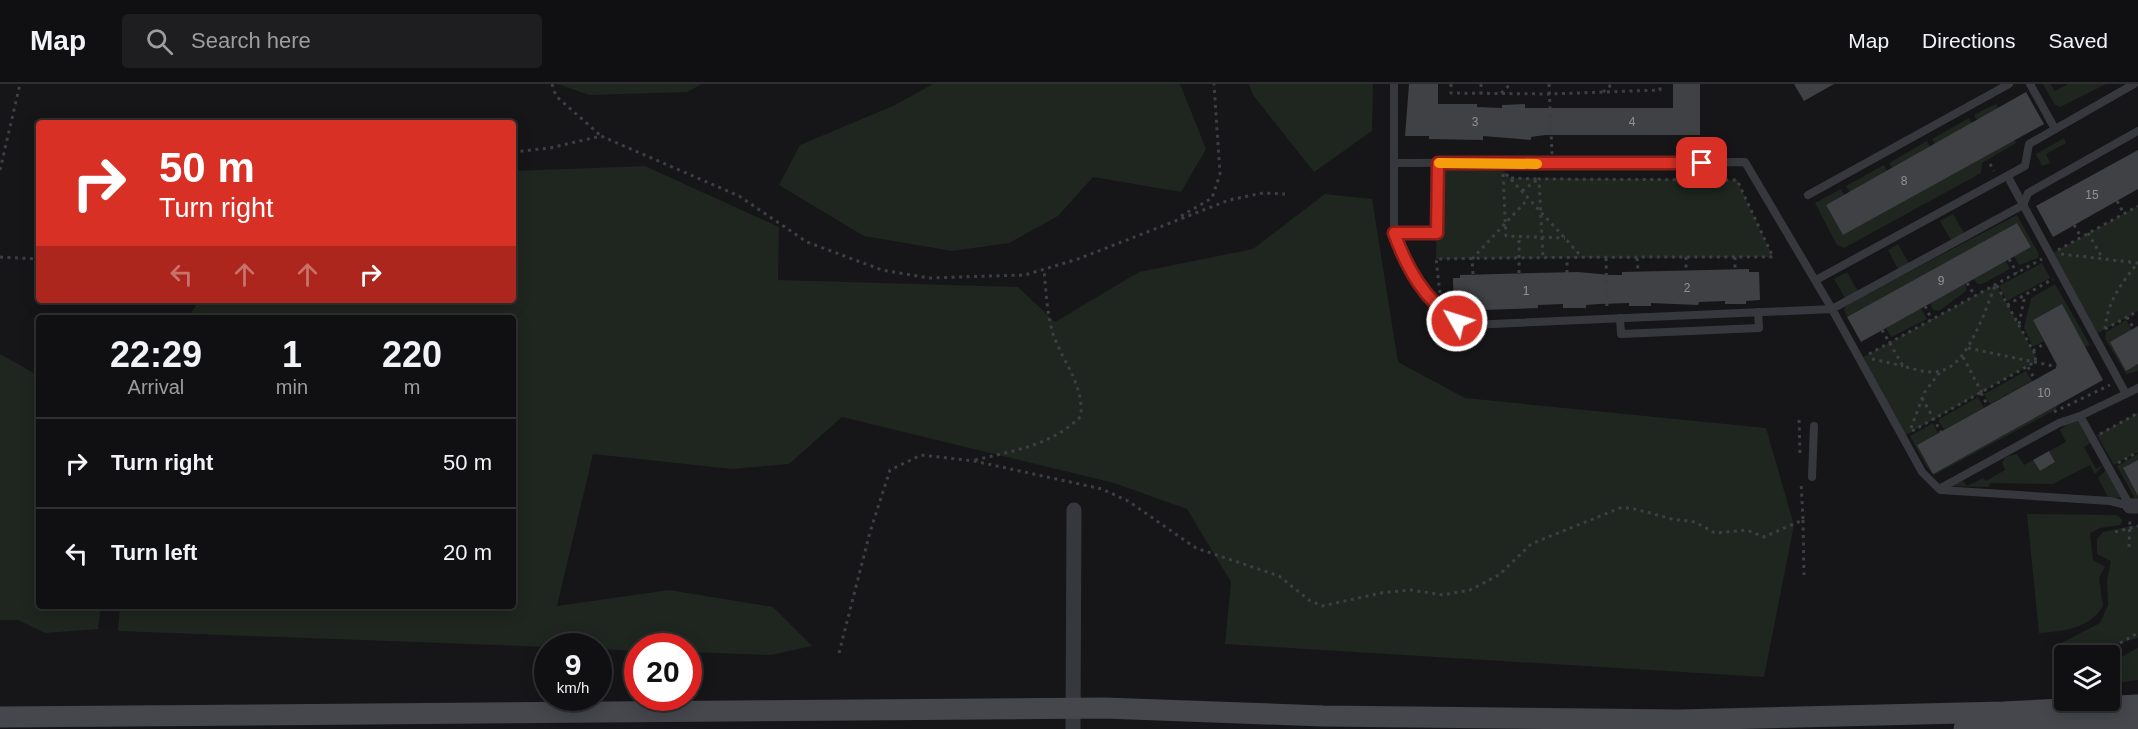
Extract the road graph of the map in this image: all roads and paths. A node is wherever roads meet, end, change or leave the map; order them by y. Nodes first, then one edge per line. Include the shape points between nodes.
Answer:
1 (20, 84) edge
2 (552, 84) edge
3 (1214, 84) edge
4 (1394, 84) edge
5 (1451, 84) edge
6 (1481, 84) edge
7 (1511, 84) edge
8 (1603, 84) edge
9 (1612, 84) edge
10 (1648, 84) edge
11 (1660, 84) edge
12 (2009, 84) edge
13 (2030, 84) edge
14 (2134, 84) edge
15 (1548, 86) edge
16 (1607, 88) junction
17 (1654, 90) junction
18 (1603, 92) junction
19 (1481, 93) junction
20 (1501, 93) junction
21 (1549, 94) junction
22 (2055, 129) junction
23 (2138, 131) edge
24 (601, 136) junction
25 (516, 152) edge
26 (1394, 163) junction
27 (1438, 163) junction
28 (1553, 164) junction
29 (0, 170) edge
30 (2008, 177) junction
31 (1510, 178) junction
32 (1539, 179) junction
33 (1522, 191) junction
34 (1285, 194) dead end
35 (1808, 195) dead end
36 (1529, 199) junction
37 (2117, 201) dead end
38 (2023, 205) junction
39 (2138, 206) edge
40 (1540, 212) junction
41 (2124, 214) junction
42 (1172, 221) junction
43 (1505, 224) junction
44 (2074, 225) dead end
45 (1394, 233) junction
46 (2088, 233) junction
47 (1519, 236) junction
48 (1542, 237) junction
49 (2081, 237) junction
50 (1565, 238) junction
51 (2049, 255) junction
52 (0, 257) edge
53 (1686, 257) junction
54 (1735, 257) junction
55 (1520, 258) junction
56 (1543, 258) junction
57 (1567, 258) junction
58 (1583, 258) junction
59 (1606, 258) junction
60 (1637, 258) junction
61 (36, 259) edge
62 (1472, 259) junction
63 (2010, 259) dead end
64 (2103, 259) junction
65 (2138, 263) edge
66 (1043, 269) junction
67 (1735, 269) dead end
68 (1686, 270) dead end
69 (1638, 272) dead end
70 (1519, 273) dead end
71 (1566, 273) dead end
72 (2017, 273) junction
73 (1473, 274) dead end
74 (2060, 275) junction
75 (1816, 280) junction
76 (1967, 283) dead end
77 (1996, 284) junction
78 (2025, 295) junction
79 (1975, 296) junction
80 (2007, 305) junction
81 (1924, 306) dead end
82 (1832, 309) junction
83 (1441, 310) junction
84 (2138, 311) edge
85 (1758, 312) junction
86 (2127, 317) junction
87 (1620, 318) junction
88 (1607, 319) junction
89 (1932, 320) junction
90 (2019, 326) junction
91 (2105, 329) junction
92 (2134, 329) dead end
93 (1882, 330) dead end
94 (2093, 336) junction
95 (1890, 343) junction
96 (2046, 344) dead end
97 (1968, 348) junction
98 (2033, 351) junction
99 (1865, 357) junction
100 (1963, 357) junction
101 (2035, 362) junction
102 (1870, 366) dead end
103 (1903, 366) junction
104 (2028, 367) junction
105 (2058, 367) dead end
106 (1940, 372) junction
107 (2035, 380) dead end
108 (2119, 382) junction
109 (2138, 388) edge
110 (1982, 393) junction
111 (2126, 394) junction
112 (1922, 398) junction
113 (1988, 406) dead end
114 (2052, 412) dead end
115 (2138, 413) edge
116 (2080, 416) junction
117 (1934, 419) junction
118 (1814, 426) dead end
119 (1911, 432) junction
120 (1941, 432) dead end
121 (2097, 435) dead end
122 (1902, 437) junction
123 (2138, 452) edge
124 (974, 460) junction
125 (2114, 465) dead end
126 (1812, 477) dead end
127 (1939, 489) junction
128 (2134, 506) edge
129 (1074, 510) dead end
130 (1803, 520) dead end
131 (1794, 525) dead end
132 (2131, 526) junction
133 (2138, 526) edge
134 (2115, 532) dead end
135 (2129, 547) dead end
136 (1804, 575) dead end
137 (2138, 633) edge
138 (2120, 643) dead end
139 (839, 653) dead end
140 (2138, 705) edge
141 (1073, 708) junction
142 (0, 717) edge
143 (2138, 723) edge
144 (1073, 729) edge
145 (1964, 729) edge

1 - 29 path
2 - 24 path via 556,96
3 - 42 path via 1220,174 1212,198
4 - 26 lane
5 - 19 path via 1451,93
6 - 19 path
7 - 20 path
8 - 16 path
9 - 16 path
10 - 17 path
11 - 17 path via 1660,90
12 - 35 lane
13 - 22 lane
14 - 22 lane
15 - 21 path
16 - 18 path
17 - 18 path
18 - 21 path
19 - 20 path
20 - 21 path
21 - 28 path
22 - 30 lane via 2029,144 2025,166
23 - 38 lane via 2028,193
24 - 25 path
24 - 66 path via 739,196 807,242 882,270 929,278 1025,275
26 - 27 lane
26 - 45 lane
27 - 28 lane
27 - 45 lane via 1437,233
28 - 75 lane via 1745,162
30 - 38 lane
30 - 75 lane
31 - 32 path
31 - 33 path
31 - 43 path via 1503,170
32 - 33 path
32 - 40 path
32 - 54 path via 1737,180 1773,257
33 - 36 path
34 - 42 path via 1263,193 1229,200
36 - 40 path
36 - 43 path
37 - 41 path
38 - 51 lane
38 - 82 lane
39 - 41 path
40 - 48 path
40 - 50 path
41 - 46 path
42 - 66 path
43 - 47 path via 1506,236
43 - 62 path
44 - 49 path
45 - 83 lane via 1421,289
46 - 49 path
46 - 64 path
47 - 48 path
47 - 55 path
48 - 50 path
48 - 56 path
49 - 64 path via 2053,253
50 - 58 path
51 - 72 path
51 - 74 lane
52 - 61 path
53 - 54 path
53 - 60 path
53 - 68 path
54 - 67 path
55 - 56 path
55 - 62 path
55 - 70 path
56 - 57 path
57 - 58 path
57 - 71 path
58 - 59 path
59 - 60 path
59 - 88 path
60 - 69 path
62 - 73 path
62 - 83 path via 1436,259
63 - 72 path
64 - 65 path
65 - 91 path via 2112,300
66 - 124 path via 1053,333 1082,398 1081,416 1050,439
72 - 77 path
74 - 78 path
74 - 94 lane
75 - 82 lane
76 - 79 path
77 - 79 path
77 - 80 path
77 - 97 path
78 - 80 path
78 - 90 path
79 - 89 path
80 - 90 path
81 - 89 path
82 - 85 lane
82 - 122 lane
83 - 88 lane via 1470,324
84 - 86 path
85 - 87 lane
85 - 87 lane via 1759,328 1701,331 1621,334
86 - 91 path
86 - 92 path
87 - 88 lane
89 - 95 path
90 - 98 path
91 - 94 path
93 - 95 path
94 - 108 lane
95 - 99 path
95 - 103 path
96 - 98 path
97 - 100 path
97 - 101 path
98 - 101 path
99 - 102 path
99 - 103 path
100 - 106 path
100 - 110 path
101 - 104 path
101 - 105 path
103 - 106 path
104 - 107 path
104 - 110 path
106 - 112 path
108 - 111 lane
108 - 114 path
109 - 111 lane
110 - 113 path
110 - 117 path
111 - 116 lane
112 - 117 path
112 - 119 path
115 - 121 path
116 - 127 lane via 2059,423
116 - 128 lane
117 - 119 path
117 - 120 path
118 - 126 lane
119 - 122 path
122 - 127 lane via 1922,472
123 - 125 path
124 - 131 path via 1102,489 1128,501 1196,548 1279,576 1322,606 1381,593 1411,590 1450,595 1478,587 1504,572 1531,544 1620,508 1695,522 1715,533 1742,530 1764,537
124 - 139 path via 921,454 890,470
127 - 128 lane
129 - 141 street
130 - 136 path
132 - 133 path
132 - 134 path
132 - 135 path
137 - 138 path
140 - 141 main road via 1679,720 1323,716
141 - 142 main road
141 - 144 street
143 - 145 main road

